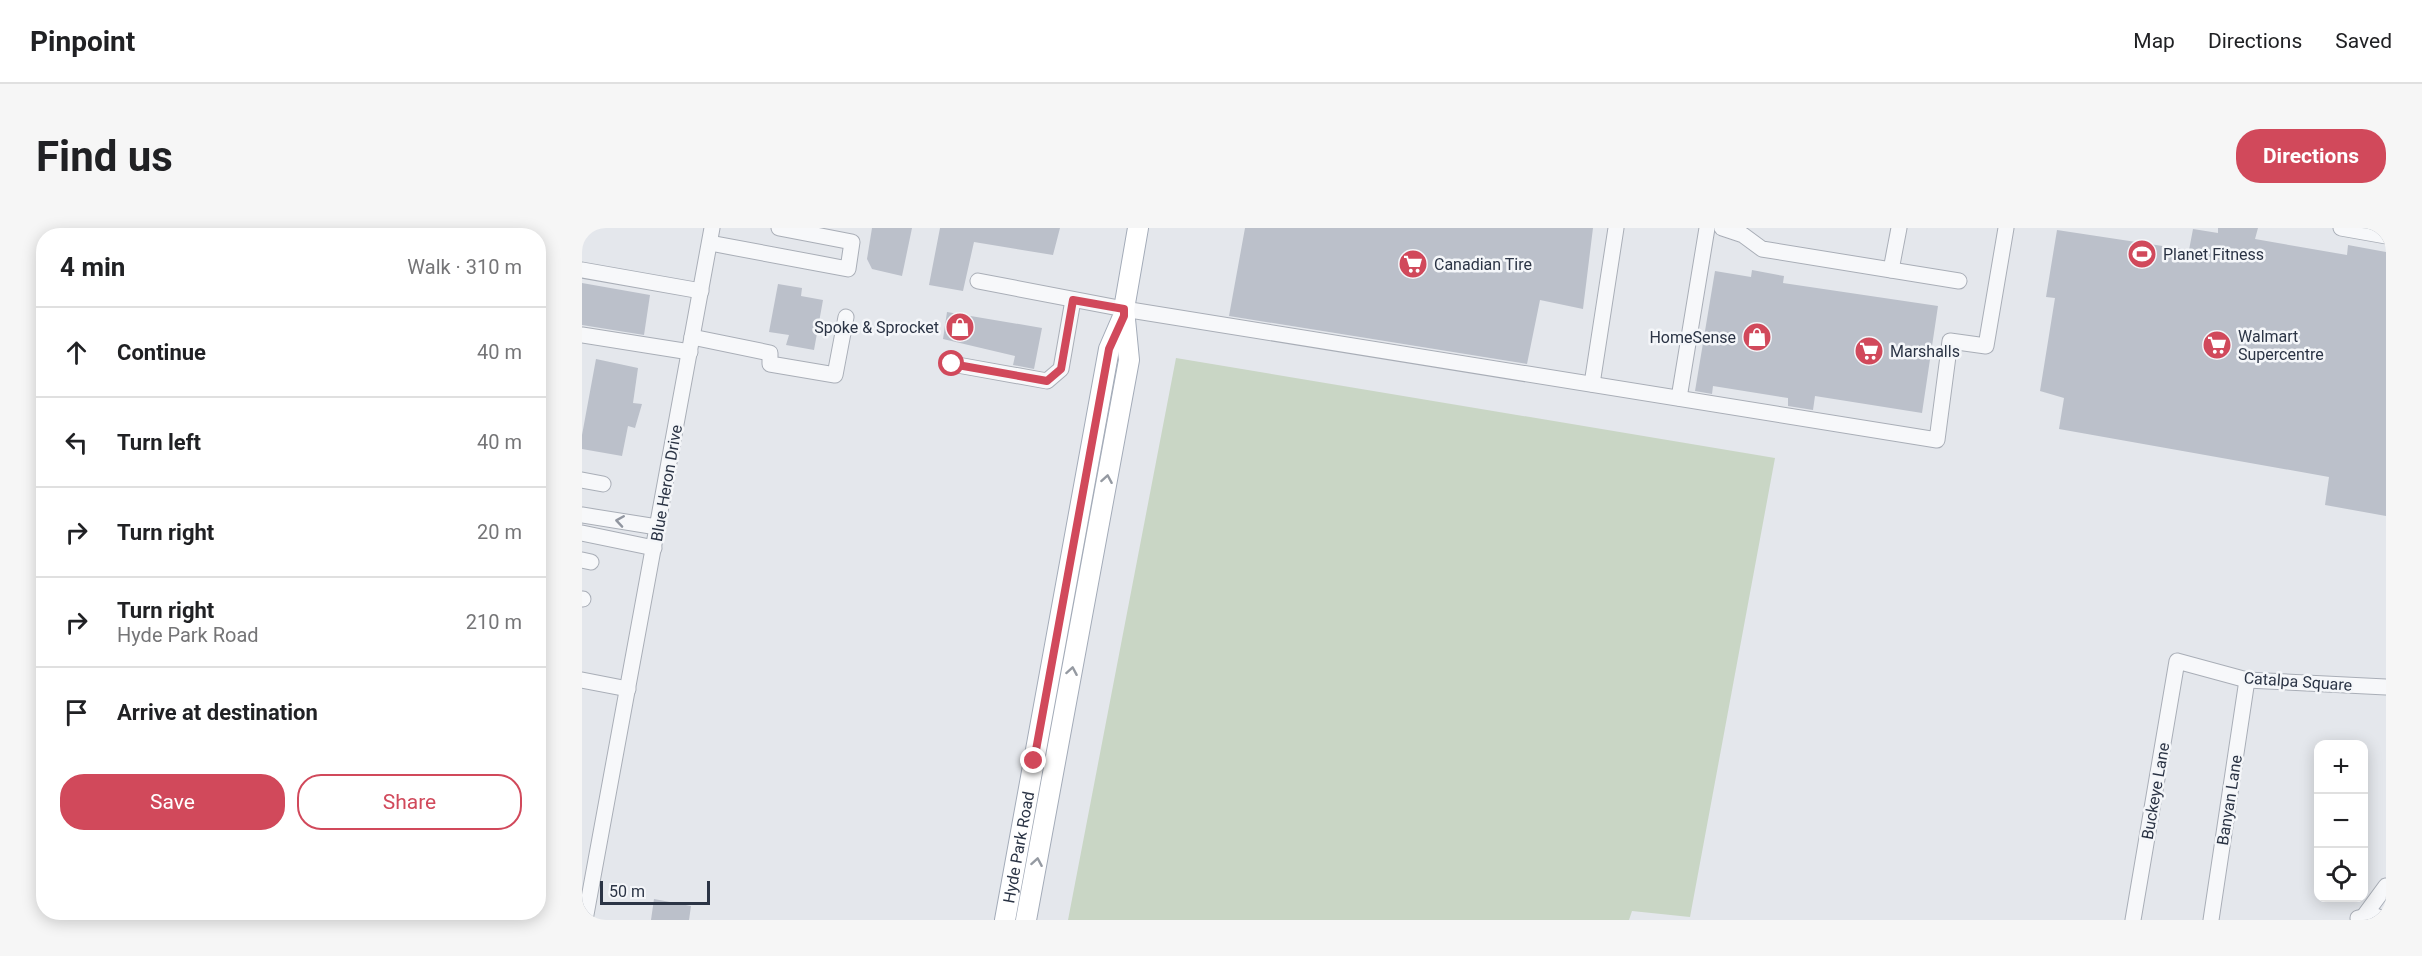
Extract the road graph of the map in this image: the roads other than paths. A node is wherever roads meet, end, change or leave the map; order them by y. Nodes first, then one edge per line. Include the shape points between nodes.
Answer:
1 (774, 228) edge
2 (779, 228) edge
3 (1138, 228) edge
4 (1616, 228) edge
5 (1707, 228) edge
6 (1722, 228) edge
7 (1899, 228) edge
8 (2006, 228) edge
9 (2342, 228) edge
10 (711, 236) edge
11 (2386, 236) edge
12 (768, 252) junction
13 (582, 270) edge
14 (1892, 270) junction
15 (1959, 280) dead end
16 (978, 281) dead end
17 (701, 291) junction
18 (1073, 300) junction
19 (1124, 313) junction
20 (846, 317) dead end
21 (582, 335) edge
22 (691, 345) junction
23 (952, 364) dead end
24 (1592, 384) junction
25 (1679, 398) junction
26 (582, 480) edge
27 (603, 484) dead end
28 (582, 515) edge
29 (657, 527) junction
30 (582, 533) edge
31 (654, 548) junction
32 (2177, 661) joint
33 (582, 680) edge
34 (2247, 680) junction
35 (2386, 687) edge
36 (628, 689) junction
37 (2386, 886) edge
38 (2359, 918) edge
39 (585, 920) edge
40 (1005, 920) edge
41 (1026, 920) edge
42 (2133, 920) edge
43 (2211, 920) edge
44 (2386, 920) edge

1 - 12 street
2 - 12 street via 852,242 848,269
3 - 19 main road, Hyde Park Road
4 - 24 street
5 - 25 street
6 - 14 street via 1743,235 1762,249
7 - 14 street
8 - 25 street via 1986,346 1950,341 1937,440
9 - 11 street
10 - 12 street
10 - 17 street, Blue Heron Drive
13 - 17 street
14 - 15 street
16 - 18 street
17 - 22 street, Blue Heron Drive
18 - 19 street
18 - 23 street via 1061,369 1047,381
19 - 24 street
19 - 40 main road, Hyde Park Road via 1109,349
41 -> 19 main road, Hyde Park Road via 1129,360
20 - 22 street via 835,375 770,364 770,353
21 - 22 street
22 - 29 street, Blue Heron Drive
24 - 25 street
26 - 27 street
29 -> 28 street
29 - 31 street, Blue Heron Drive
30 - 31 street
31 - 36 street, Blue Heron Drive
32 - 34 street, Catalpa Square
32 - 42 street, Buckeye Lane
33 - 36 street
34 - 35 street, Catalpa Square
34 - 43 street, Banyan Lane
36 - 39 street, Blue Heron Drive
37 - 38 street
38 - 44 street via 2373,915

